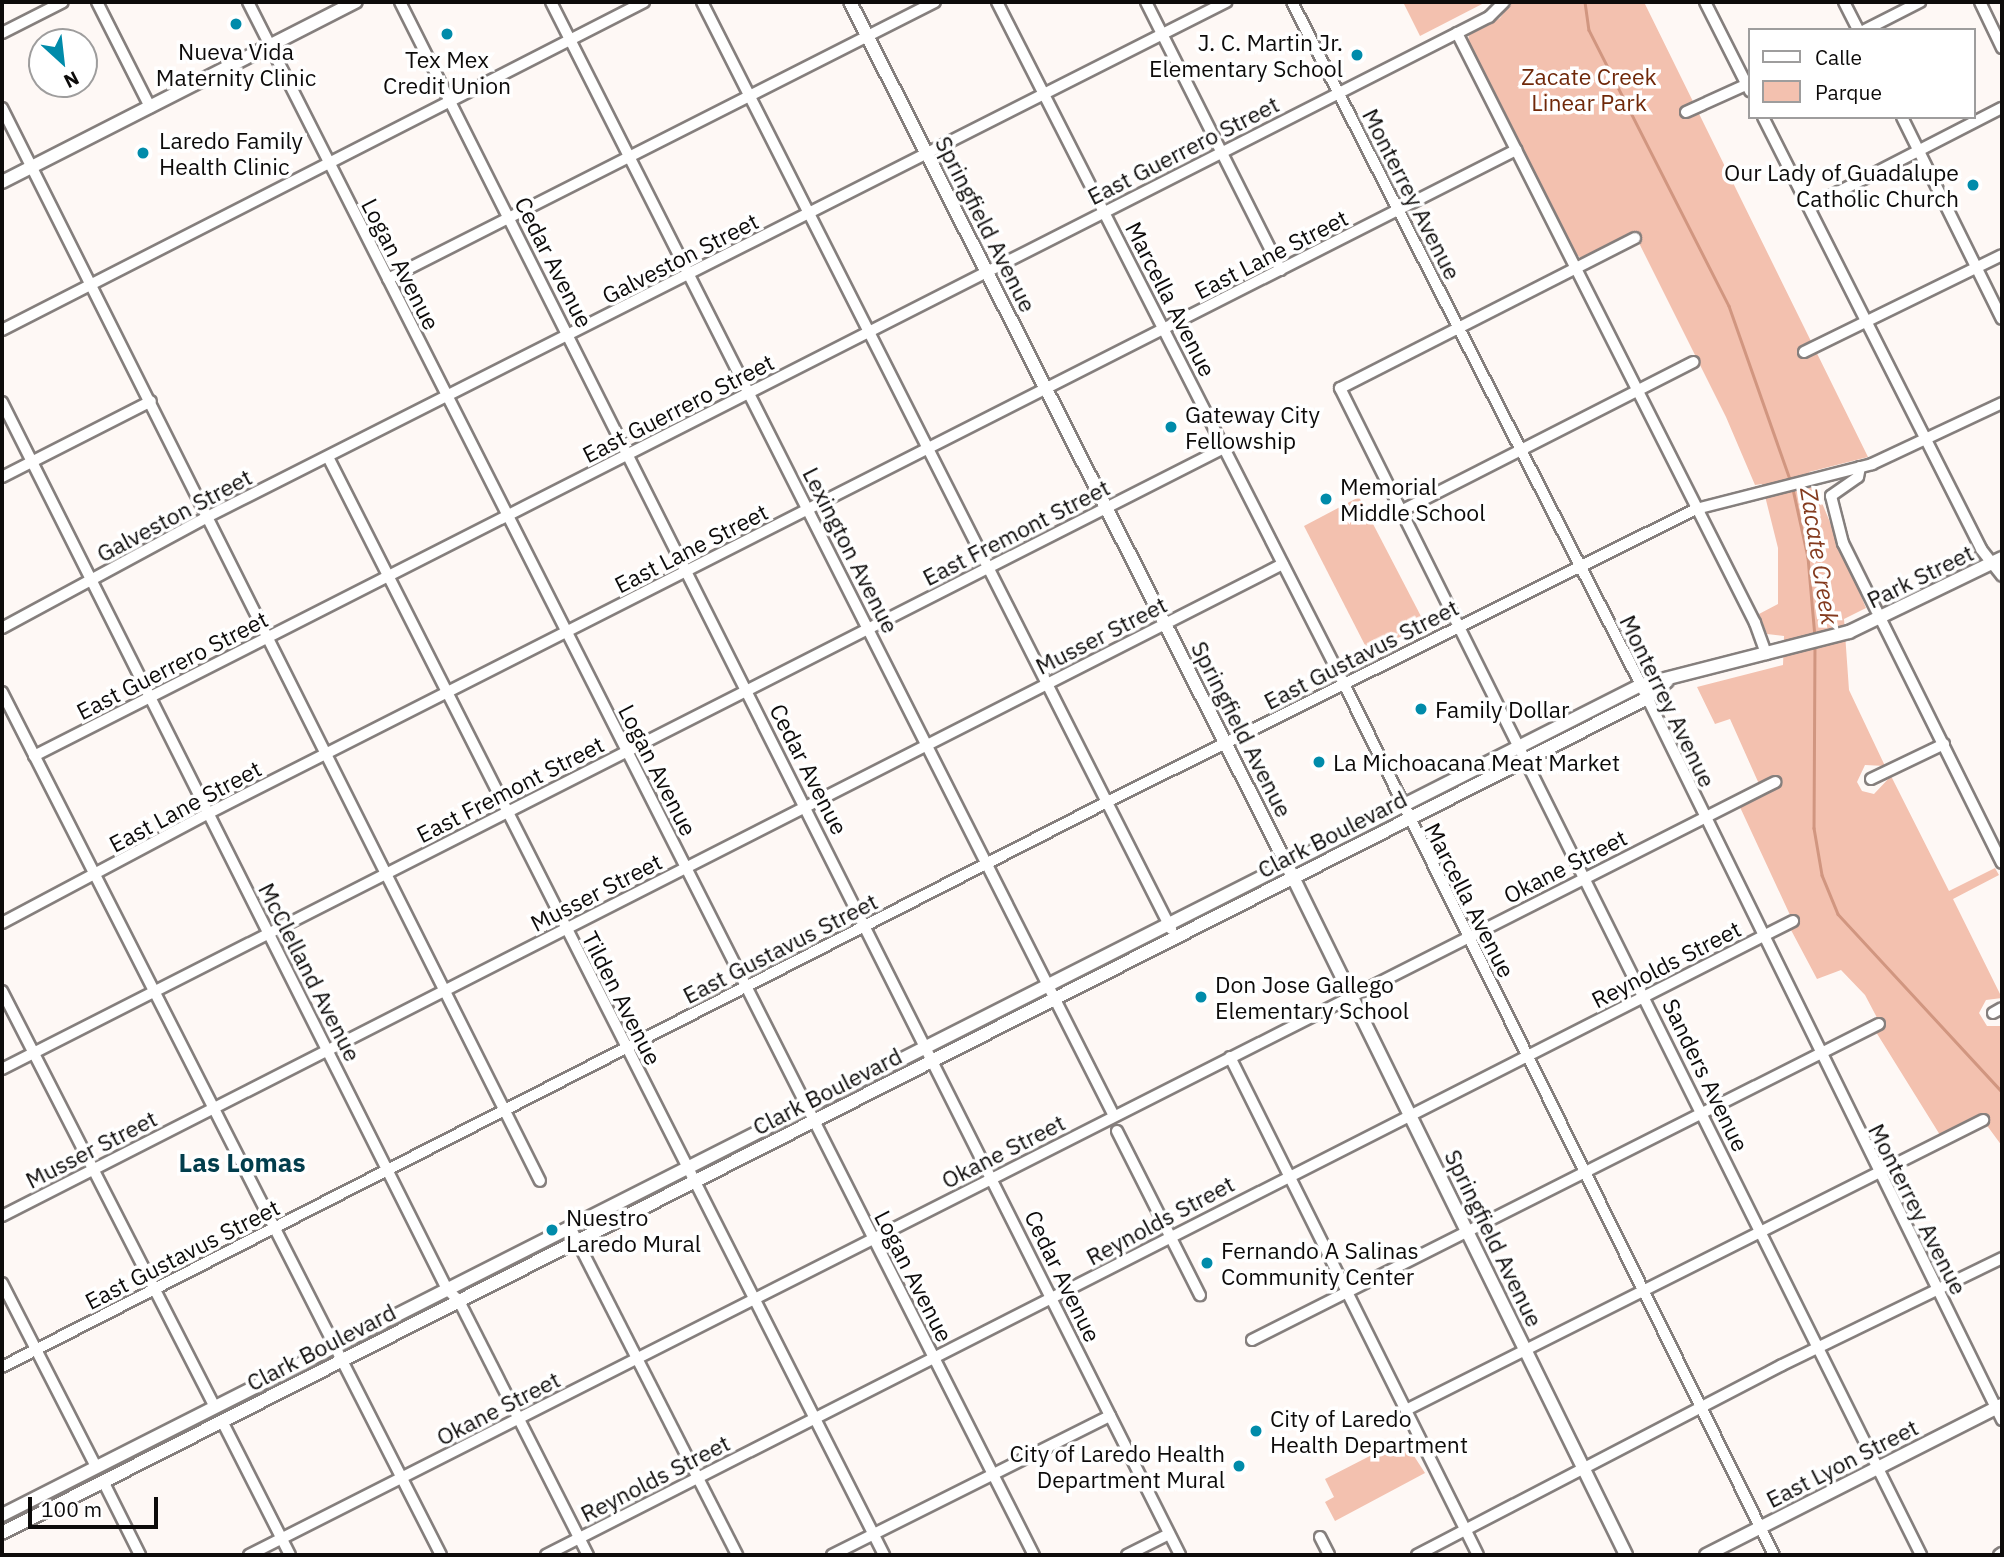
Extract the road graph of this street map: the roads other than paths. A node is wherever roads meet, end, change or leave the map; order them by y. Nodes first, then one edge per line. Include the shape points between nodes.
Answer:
1 (63, 2) edge
2 (97, 2) edge
3 (248, 2) edge
4 (356, 2) edge
5 (400, 2) edge
6 (551, 2) edge
7 (644, 2) edge
8 (702, 2) edge
9 (850, 2) edge
10 (934, 2) edge
11 (997, 2) edge
12 (1146, 2) edge
13 (1226, 2) edge
14 (1292, 2) edge
15 (1504, 2) edge
16 (1705, 2) edge
17 (1844, 2) edge
18 (1920, 2) edge
19 (1980, 2) edge
20 (1857, 28) edge
21 (1869, 28) edge
22 (2, 33) edge
23 (1457, 33) junction
24 (1163, 34) junction
25 (867, 36) junction
26 (570, 39) junction
27 (270, 46) junction
28 (2002, 48) edge
29 (1748, 84) edge
30 (1748, 86) edge
31 (1338, 92) junction
32 (1044, 93) junction
33 (750, 96) junction
34 (450, 101) junction
35 (150, 107) junction
36 (2, 108) edge
37 (2002, 108) edge
38 (1686, 112) dead end
39 (1764, 119) edge
40 (1903, 119) edge
41 (1516, 150) junction
42 (1919, 150) junction
43 (1222, 152) junction
44 (927, 154) junction
45 (630, 156) junction
46 (330, 163) junction
47 (32, 167) junction
48 (2, 182) edge
49 (1809, 207) junction
50 (1398, 209) junction
51 (1105, 212) junction
52 (810, 214) junction
53 (510, 217) junction
54 (1635, 238) dead end
55 (2002, 255) edge
56 (1977, 268) junction
57 (1576, 269) junction
58 (1281, 270) junction
59 (987, 271) junction
60 (690, 274) junction
61 (388, 279) junction
62 (91, 285) junction
63 (2002, 319) edge
64 (1867, 322) junction
65 (1458, 328) junction
66 (2, 330) edge
67 (1165, 330) junction
68 (870, 334) junction
69 (570, 335) junction
70 (1804, 352) dead end
71 (1694, 362) dead end
72 (1637, 390) junction
73 (1048, 391) junction
74 (750, 393) junction
75 (448, 398) junction
76 (150, 401) junction
77 (2, 402) edge
78 (2002, 403) edge
79 (1927, 440) junction
80 (1224, 448) junction
81 (1520, 450) junction
82 (929, 451) junction
83 (629, 453) junction
84 (328, 457) junction
85 (32, 462) junction
86 (1860, 467) junction
87 (2, 477) edge
88 (1106, 508) junction
89 (1696, 509) junction
90 (809, 510) junction
91 (1403, 510) junction
92 (508, 515) junction
93 (209, 516) junction
94 (1997, 561) edge
95 (1283, 564) junction
96 (1578, 566) junction
97 (988, 568) junction
98 (689, 571) junction
99 (388, 576) junction
100 (2002, 576) edge
101 (91, 580) junction
102 (1881, 620) junction
103 (1166, 624) junction
104 (1461, 625) junction
105 (2, 628) edge
106 (869, 629) junction
107 (567, 632) junction
108 (270, 637) junction
109 (1815, 643) joint
110 (1772, 652) junction
111 (1667, 680) junction
112 (1047, 684) junction
113 (1344, 684) junction
114 (1641, 685) junction
115 (748, 690) junction
116 (2, 692) edge
117 (446, 693) junction
118 (152, 697) junction
119 (1647, 698) junction
120 (1226, 743) junction
121 (1944, 744) junction
122 (927, 745) junction
123 (1521, 745) junction
124 (627, 751) junction
125 (329, 753) junction
126 (34, 756) junction
127 (1528, 758) junction
128 (1871, 779) dead end
129 (1775, 782) dead end
130 (1107, 802) junction
131 (1404, 804) junction
132 (807, 807) junction
133 (507, 812) junction
134 (209, 813) junction
135 (1704, 817) junction
136 (1408, 819) junction
137 (2002, 862) edge
138 (986, 863) junction
139 (1286, 863) junction
140 (686, 868) junction
141 (387, 873) junction
142 (95, 875) junction
143 (1293, 877) junction
144 (1586, 877) junction
145 (1793, 921) dead end
146 (2, 923) edge
147 (1168, 923) junction
148 (866, 925) junction
149 (566, 929) junction
150 (269, 933) junction
151 (1763, 936) junction
152 (1467, 937) junction
153 (1175, 938) junction
154 (1047, 985) junction
155 (746, 986) junction
156 (446, 990) junction
157 (2, 991) edge
158 (154, 992) junction
159 (1644, 995) junction
160 (1351, 996) junction
161 (1054, 999) junction
162 (1879, 1024) dead end
163 (926, 1046) junction
164 (626, 1048) junction
165 (328, 1050) junction
166 (33, 1053) junction
167 (1819, 1054) junction
168 (1526, 1056) junction
169 (1230, 1057) junction
170 (933, 1060) junction
171 (2, 1069) edge
172 (806, 1107) junction
173 (214, 1108) junction
174 (504, 1110) junction
175 (1703, 1113) junction
176 (1410, 1115) junction
177 (1114, 1116) junction
178 (1983, 1120) dead end
179 (814, 1121) junction
180 (1117, 1131) dead end
181 (687, 1168) junction
182 (93, 1170) junction
183 (387, 1170) junction
184 (1585, 1173) junction
185 (1877, 1173) junction
186 (1290, 1174) junction
187 (992, 1178) junction
188 (540, 1181) dead end
189 (694, 1182) junction
190 (2, 1216) edge
191 (570, 1227) junction
192 (275, 1228) junction
193 (1468, 1232) junction
194 (1763, 1233) junction
195 (1170, 1237) junction
196 (874, 1238) junction
197 (577, 1241) junction
198 (2002, 1258) edge
199 (2, 1283) edge
200 (447, 1289) junction
201 (154, 1290) junction
202 (1936, 1290) junction
203 (1644, 1292) junction
204 (1349, 1293) junction
205 (1200, 1295) dead end
206 (1052, 1298) junction
207 (754, 1299) junction
208 (459, 1301) junction
209 (1252, 1340) dead end
210 (335, 1346) junction
211 (1820, 1348) junction
212 (36, 1350) junction
213 (1526, 1350) junction
214 (637, 1358) junction
215 (934, 1358) junction
216 (342, 1360) junction
217 (2, 1367) edge
218 (1702, 1406) junction
219 (215, 1407) junction
220 (1406, 1410) junction
221 (2000, 1411) edge
222 (1111, 1416) junction
223 (519, 1418) junction
224 (815, 1419) junction
225 (222, 1421) junction
226 (96, 1467) junction
227 (1878, 1468) junction
228 (1585, 1469) junction
229 (993, 1474) junction
230 (402, 1478) junction
231 (698, 1478) junction
232 (103, 1481) junction
233 (2, 1515) edge
234 (1760, 1528) junction
235 (1466, 1530) junction
236 (2, 1533) edge
237 (873, 1534) junction
238 (1169, 1534) junction
239 (1320, 1537) dead end
240 (580, 1538) junction
241 (282, 1539) junction
242 (140, 1555) edge
243 (249, 1555) edge
244 (290, 1555) edge
245 (441, 1555) edge
246 (546, 1555) edge
247 (588, 1555) edge
248 (737, 1555) edge
249 (832, 1555) edge
250 (884, 1555) edge
251 (1034, 1555) edge
252 (1126, 1555) edge
253 (1180, 1555) edge
254 (1329, 1555) edge
255 (1417, 1555) edge
256 (1478, 1555) edge
257 (1626, 1555) edge
258 (1706, 1555) edge
259 (1774, 1555) edge
260 (1922, 1555) edge

1 - 22 street
2 - 35 street
3 - 27 street, Logan Avenue
4 - 27 main road
5 - 34 street, Cedar Avenue
6 - 26 street, Lexington Avenue
7 - 26 street
8 - 33 street
9 - 25 main road, Springfield Avenue
10 - 25 street
11 - 32 street, Marcella Avenue
12 - 24 street
13 - 24 street, Galveston Street
14 - 31 street, Monterrey Avenue
15 - 23 street, East Guerrero Street via 1489,17
16 - 29 street
17 - 20 street
18 - 21 street
19 - 28 street
23 - 31 street, East Guerrero Street
23 - 41 street
24 - 32 street, Galveston Street
24 - 43 street
25 - 33 street
25 - 44 main road, Springfield Avenue
26 - 34 street
26 - 45 street, Lexington Avenue
27 - 35 main road
27 - 46 street, Logan Avenue
30 - 38 street
31 - 43 street, East Guerrero Street
31 - 50 street, Monterrey Avenue
32 - 44 street, Galveston Street
32 - 51 street, Marcella Avenue
33 - 45 street
33 - 52 street
34 - 46 street
34 - 53 street, Cedar Avenue
35 - 47 main road
36 - 47 street
37 - 42 street
39 - 49 street
40 - 42 street
41 - 50 street, East Lane Street
41 - 57 street
42 - 49 street
42 - 56 street
43 - 51 street, East Guerrero Street
43 - 58 street
44 - 52 street, Galveston Street
44 - 59 main road, Springfield Avenue
45 - 53 street
45 - 60 street, Lexington Avenue
46 - 61 street, Logan Avenue
46 - 62 street
47 - 48 main road
47 - 62 street
49 - 64 street
50 - 58 street, East Lane Street
50 - 65 street, Monterrey Avenue
51 - 59 street, East Guerrero Street
51 - 67 street, Marcella Avenue
52 - 60 street, Galveston Street
52 - 68 street
53 - 61 street
53 - 69 street, Cedar Avenue
54 - 57 street
55 - 56 street
56 - 63 street
56 - 64 street
57 - 65 street
57 - 72 street
58 - 67 street, East Lane Street
59 - 68 street, East Guerrero Street
59 - 73 main road, Springfield Avenue
60 - 69 street, Galveston Street
60 - 74 street, Lexington Avenue
61 - 75 street, Logan Avenue
62 - 66 street
62 - 76 street
64 - 70 street
64 - 79 street
65 - 81 street, Monterrey Avenue
65 - 91 street, Sanders Avenue via 1340,388
67 - 73 street, East Lane Street
67 - 80 street, Marcella Avenue
68 - 74 street, East Guerrero Street
68 - 82 street
69 - 75 street, Galveston Street
69 - 83 street, Cedar Avenue
71 - 72 street
72 - 81 street
72 - 89 street
73 - 82 street, East Lane Street
73 - 88 main road, Springfield Avenue
74 - 83 street, East Guerrero Street
74 - 90 street, Lexington Avenue
75 - 84 street, Galveston Street
75 - 92 street, Logan Avenue
76 - 85 street
76 - 93 street
77 - 85 street, McClelland Avenue
78 - 79 street, East Gustavus Street
79 - 86 street, East Gustavus Street
79 - 94 street
80 - 88 street, East Fremont Street
80 - 95 street, Marcella Avenue
81 - 91 street
81 - 96 street, Monterrey Avenue
82 - 90 street, East Lane Street
82 - 97 street
83 - 92 street, East Guerrero Street
83 - 98 street, Cedar Avenue
84 - 93 street, Galveston Street
84 - 99 street, Tilden Avenue
85 - 87 street
85 - 101 street, McClelland Avenue
86 - 89 street, East Gustavus Street
86 - 102 street via 1858,477 1830,502 1843,543
88 - 97 street, East Fremont Street
88 - 103 main road, Springfield Avenue
89 - 96 street, East Gustavus Street
89 - 110 street
90 - 98 street, East Lane Street
90 - 106 street, Lexington Avenue
91 - 104 street, Sanders Avenue
92 - 99 street, East Guerrero Street
92 - 107 street, Logan Avenue
93 - 101 street, Galveston Street
93 - 108 street
94 - 100 street
94 - 102 main road, Park Street
95 - 103 street, Musser Street
95 - 113 street, Marcella Avenue
96 - 104 street, East Gustavus Street
96 - 114 street, Monterrey Avenue
97 - 106 street, East Fremont Street
97 - 112 street
98 - 107 street, East Lane Street
98 - 115 street, Cedar Avenue
99 - 108 street, East Guerrero Street
99 - 117 street, Tilden Avenue
101 - 105 street, Galveston Street
101 - 118 street, McClelland Avenue
102 - 109 main road, Park Street
102 - 121 street
103 - 112 street, Musser Street
103 - 120 main road, Springfield Avenue
104 - 113 street, East Gustavus Street
104 - 123 street, Sanders Avenue
106 - 115 street, East Fremont Street
106 - 122 street, Lexington Avenue
107 - 117 street, East Lane Street
107 - 124 street, Logan Avenue
108 - 118 street, East Guerrero Street
108 - 125 street
109 - 110 main road, Clark Boulevard
110 - 111 main road, Clark Boulevard
111 - 114 main road, Clark Boulevard
111 - 119 main road, Clark Boulevard
112 - 122 street, Musser Street
112 - 130 street
113 - 120 street, East Gustavus Street
113 - 131 street, Marcella Avenue
114 - 119 street, Monterrey Avenue
114 - 123 main road, Clark Boulevard
115 - 124 street, East Fremont Street
115 - 132 street, Cedar Avenue
116 - 126 street
117 - 125 street, East Lane Street
117 - 133 street, Tilden Avenue
118 - 126 street, East Guerrero Street
118 - 134 street, McClelland Avenue
119 - 127 main road, Clark Boulevard
119 - 135 street, Monterrey Avenue
120 - 130 street, East Gustavus Street
120 - 139 main road, Springfield Avenue
121 - 128 street
121 - 137 street
122 - 132 street, Musser Street
122 - 138 street, Lexington Avenue
123 - 127 street, Sanders Avenue
123 - 131 main road, Clark Boulevard
124 - 133 street, East Fremont Street
124 - 140 street, Logan Avenue
125 - 134 street, East Lane Street
125 - 141 street
126 - 142 street
127 - 136 main road, Clark Boulevard
127 - 144 street, Sanders Avenue
129 - 135 street, Okane Street
130 - 138 street, East Gustavus Street
130 - 147 street
131 - 136 street, Marcella Avenue
131 - 139 main road, Clark Boulevard
132 - 140 street, Musser Street
132 - 148 street, Cedar Avenue
133 - 141 street, East Fremont Street
133 - 149 street, Tilden Avenue
134 - 142 street, East Lane Street
134 - 150 street, McClelland Avenue
135 - 144 street, Okane Street
135 - 151 street, Monterrey Avenue
136 - 143 main road, Clark Boulevard
136 - 152 street, Marcella Avenue
138 - 148 street, East Gustavus Street
138 - 154 street, Lexington Avenue
139 - 143 main road, Springfield Avenue
139 - 147 main road, Clark Boulevard
140 - 149 street, Musser Street
140 - 155 street, Logan Avenue
141 - 150 street, East Fremont Street
141 - 156 street
142 - 146 street, East Lane Street
142 - 158 street
143 - 153 main road, Clark Boulevard
143 - 160 main road, Springfield Avenue
144 - 152 street, Okane Street
144 - 159 street, Sanders Avenue
145 - 151 street, Reynolds Street
147 - 153 street
147 - 154 main road, Clark Boulevard
148 - 155 street, East Gustavus Street
148 - 163 street, Cedar Avenue
149 - 156 street, Musser Street
149 - 164 street, Tilden Avenue
150 - 158 street, East Fremont Street
150 - 165 street, McClelland Avenue
151 - 159 street, Reynolds Street
151 - 167 street, Monterrey Avenue
152 - 160 street, Okane Street
152 - 168 street, Marcella Avenue
153 - 161 main road, Clark Boulevard
154 - 161 street, Lexington Avenue
154 - 163 main road, Clark Boulevard
155 - 164 street, East Gustavus Street
155 - 172 street, Logan Avenue
156 - 165 street, Musser Street
156 - 174 street
157 - 166 street
158 - 166 street, East Fremont Street
158 - 173 street
159 - 168 street, Reynolds Street
159 - 175 street, Sanders Avenue
160 - 169 street, Okane Street
160 - 176 main road, Springfield Avenue
161 - 170 main road, Clark Boulevard
161 - 177 street, Lexington Avenue
162 - 167 street
163 - 170 street, Cedar Avenue
163 - 172 main road, Clark Boulevard
164 - 174 street, East Gustavus Street
164 - 181 street, Tilden Avenue
165 - 173 street, Musser Street
165 - 183 street, McClelland Avenue
166 - 171 street, East Fremont Street
166 - 182 street
167 - 175 street
167 - 185 street, Monterrey Avenue
168 - 176 street, Reynolds Street
168 - 184 street, Marcella Avenue
169 - 177 street, Okane Street
169 - 186 street
170 - 179 main road, Clark Boulevard
170 - 187 street, Cedar Avenue
172 - 179 street, Logan Avenue
172 - 181 main road, Clark Boulevard
173 - 182 street, Musser Street
173 - 192 street
174 - 183 street, East Gustavus Street
174 - 188 street
175 - 184 street
175 - 194 street, Sanders Avenue
176 - 186 street, Reynolds Street
176 - 193 main road, Springfield Avenue
177 - 187 street, Okane Street
178 - 185 street
179 - 189 main road, Clark Boulevard
179 - 196 street, Logan Avenue
180 - 195 street
181 - 189 street, Tilden Avenue
181 - 191 main road, Clark Boulevard
182 - 190 street, Musser Street
182 - 201 street
183 - 192 street, East Gustavus Street
183 - 200 street, McClelland Avenue
184 - 193 street
184 - 203 street, Marcella Avenue
185 - 194 street
185 - 202 street, Monterrey Avenue
186 - 195 street, Reynolds Street
186 - 204 street
187 - 196 street, Okane Street
187 - 206 street, Cedar Avenue
189 - 197 main road, Clark Boulevard
189 - 207 street, Tilden Avenue
191 - 197 street
191 - 200 main road, Clark Boulevard
192 - 201 street, East Gustavus Street
192 - 210 street
193 - 204 street
193 - 213 main road, Springfield Avenue
194 - 203 street
194 - 211 street, Sanders Avenue
195 - 205 street
195 - 206 street, Reynolds Street
196 - 207 street, Okane Street
196 - 215 street, Logan Avenue
197 - 208 main road, Clark Boulevard
197 - 214 street
198 - 202 street
199 - 212 street
200 - 208 street, McClelland Avenue
200 - 210 main road, Clark Boulevard
201 - 212 street, East Gustavus Street
201 - 219 street
202 - 211 street
202 - 221 street, Monterrey Avenue
203 - 213 street
203 - 218 street, Marcella Avenue
204 - 209 street
204 - 220 street
206 - 215 street, Reynolds Street
206 - 222 street, Cedar Avenue
207 - 214 street, Okane Street
207 - 224 street, Tilden Avenue
208 - 216 main road, Clark Boulevard
208 - 223 street, McClelland Avenue
210 - 216 street
210 - 219 main road, Clark Boulevard
211 - 218 street
211 - 227 street, Sanders Avenue
212 - 217 street, East Gustavus Street
212 - 226 street
213 - 220 street
213 - 228 main road, Springfield Avenue
214 - 223 street, Okane Street
214 - 231 street
215 - 224 street, Reynolds Street
215 - 229 street, Logan Avenue
216 - 225 main road, Clark Boulevard
216 - 230 street
218 - 228 street
218 - 234 street, Marcella Avenue
219 - 226 main road, Clark Boulevard
220 - 235 street
221 - 227 main road, East Lyon Street
222 - 229 street
222 - 238 street, Cedar Avenue
223 - 230 street, Okane Street
223 - 240 street, McClelland Avenue
224 - 231 street, Reynolds Street
224 - 237 street, Tilden Avenue
225 - 232 main road, Clark Boulevard
225 - 241 street
226 - 233 main road, Clark Boulevard
227 - 234 main road, East Lyon Street
227 - 260 street, Sanders Avenue
228 - 235 street
228 - 257 main road, Springfield Avenue
229 - 237 street
229 - 251 street, Logan Avenue
230 - 241 street, Okane Street
230 - 245 street
231 - 240 street, Reynolds Street
231 - 248 street
232 - 236 main road, Clark Boulevard
232 - 242 street
234 - 258 main road, East Lyon Street
234 - 259 street, Marcella Avenue
235 - 255 street
235 - 256 street
237 - 249 street
237 - 250 street, Tilden Avenue
238 - 252 street
238 - 253 street, Cedar Avenue
239 - 254 street
240 - 246 street, Reynolds Street
240 - 247 street, McClelland Avenue
241 - 243 street, Okane Street
241 - 244 street

